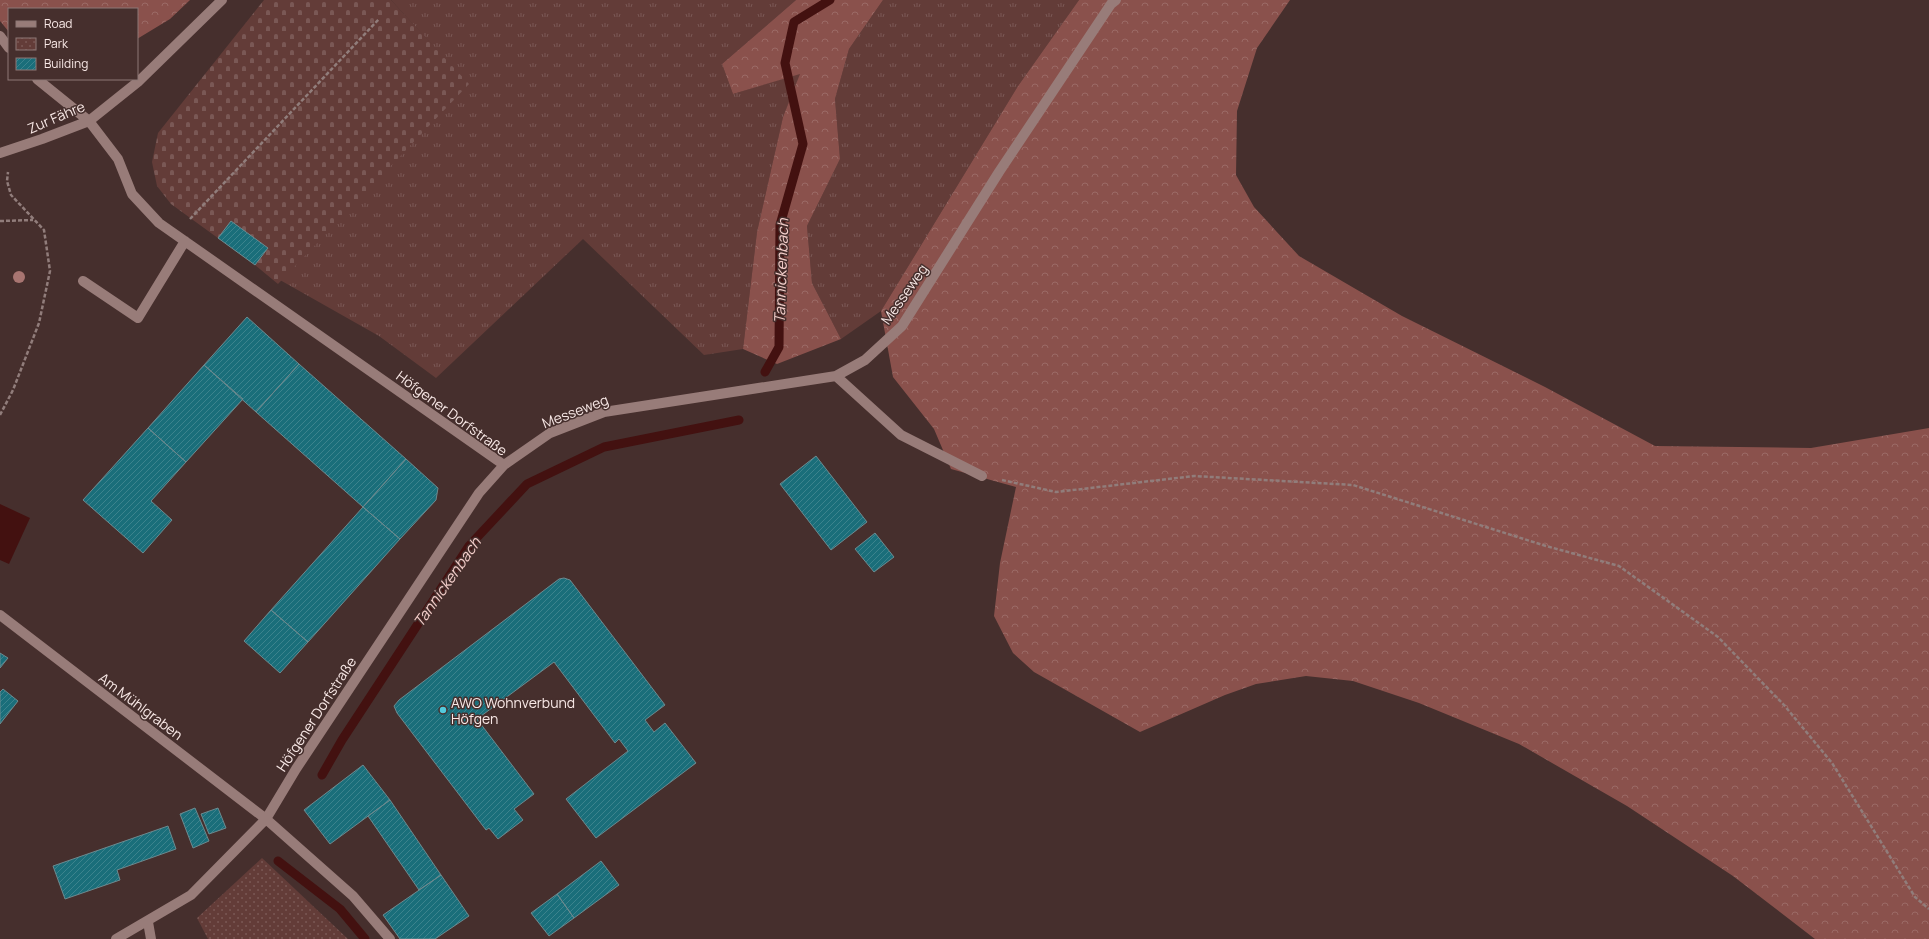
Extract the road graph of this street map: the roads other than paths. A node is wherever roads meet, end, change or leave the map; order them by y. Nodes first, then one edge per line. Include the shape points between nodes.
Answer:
1 (222, 0) edge
2 (1116, 0) edge
3 (0, 36) edge
4 (8, 47) edge
5 (38, 80) edge
6 (89, 121) junction
7 (0, 153) edge
8 (182, 239) junction
9 (83, 281) dead end
10 (836, 376) junction
11 (504, 465) junction
12 (982, 476) road end
13 (0, 615) edge
14 (266, 818) junction
15 (148, 922) junction
16 (116, 939) edge
17 (151, 939) edge
18 (390, 939) edge

1 - 6 street, Zur Fähre via 139,81
2 - 10 street, Messeweg via 999,172 902,326 865,360
3 - 4 street
5 - 6 street, Höfgener Dorfstraße
6 - 7 street, Zur Fähre
6 - 8 street, Höfgener Dorfstraße via 118,159 132,194 159,223
8 - 9 street via 138,318
8 - 11 street, Höfgener Dorfstraße
10 - 11 street, Messeweg via 604,412 550,432
10 - 12 street via 901,436
11 - 14 street, Höfgener Dorfstraße via 475,499
13 - 14 street, Am Mühlgraben
14 - 15 street, Höfgener Dorfstraße via 191,895
14 - 18 street via 353,896
15 - 16 street, Höfgener Dorfstraße
15 - 17 street

